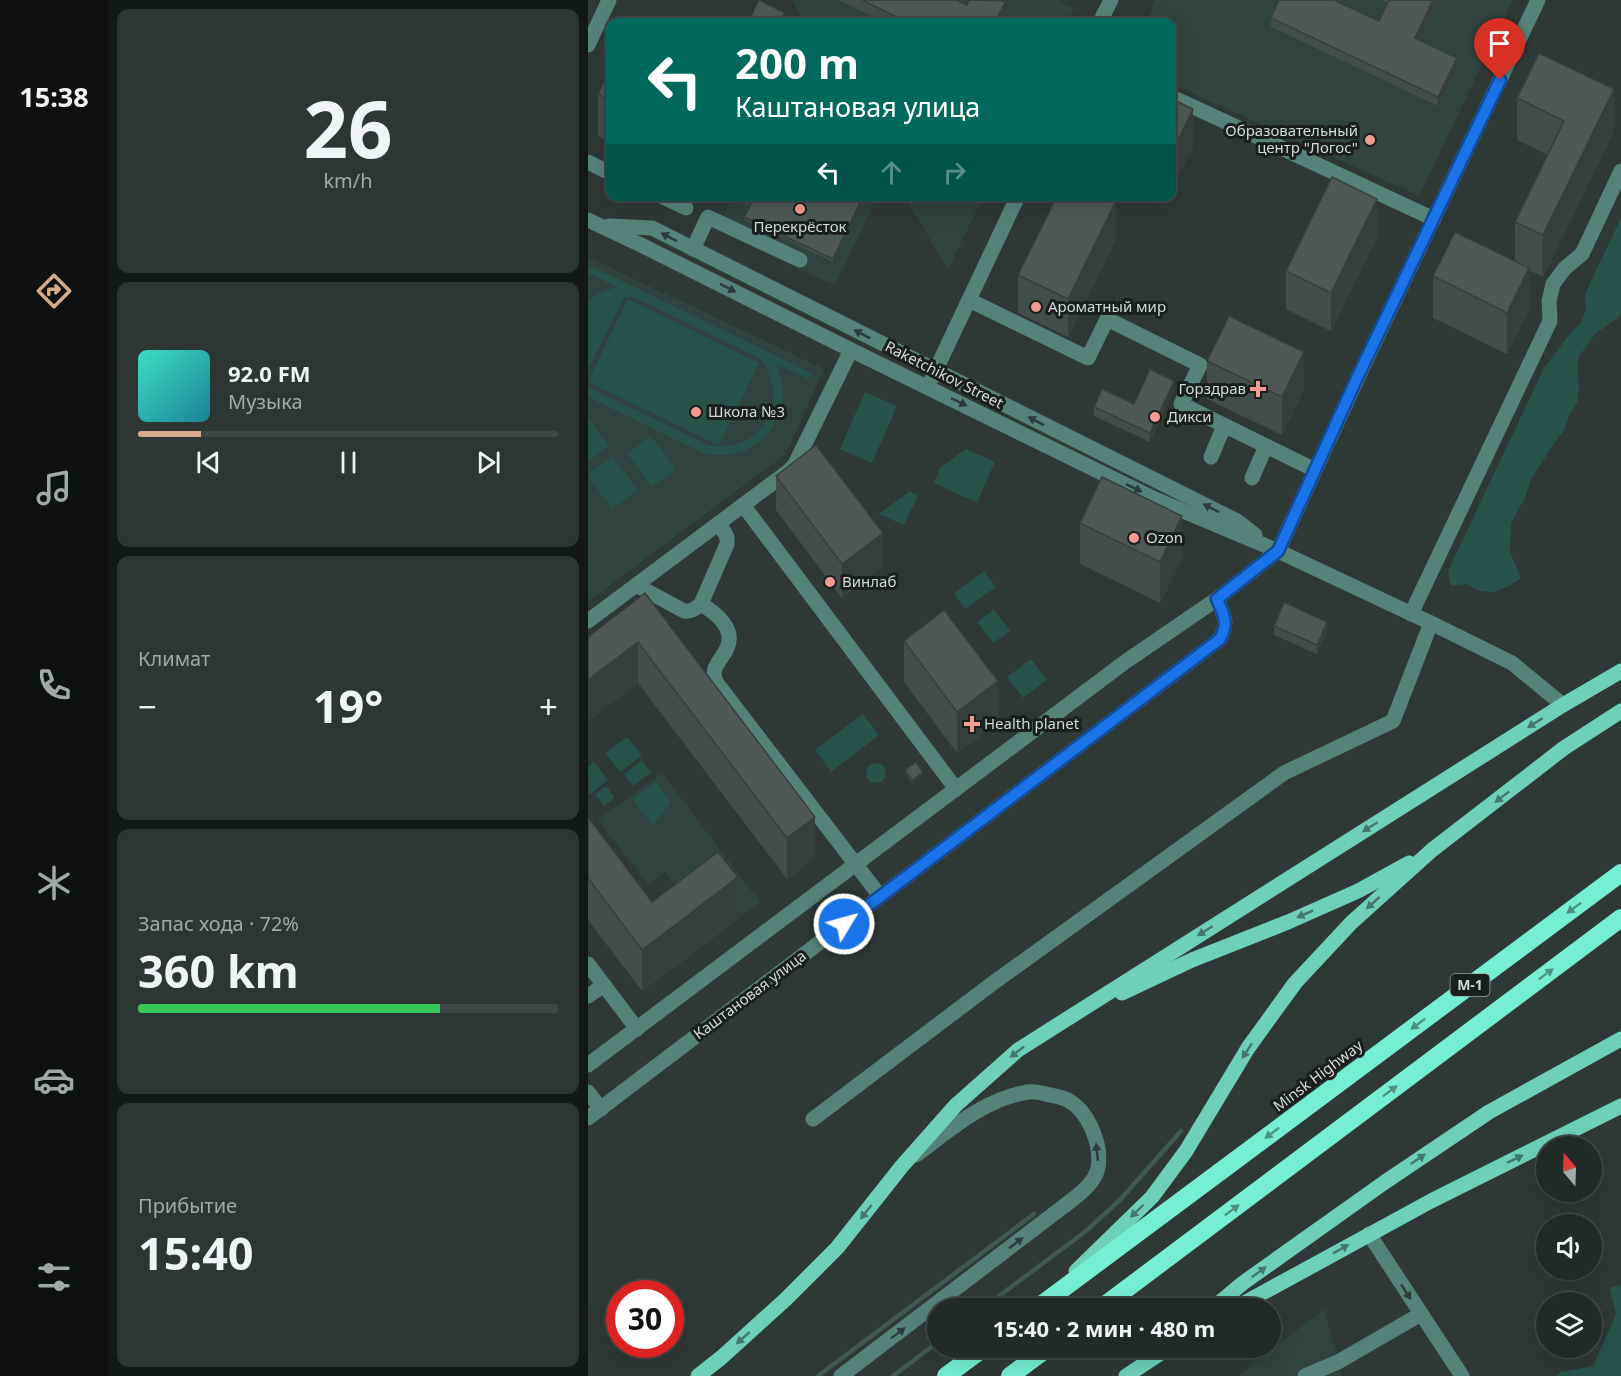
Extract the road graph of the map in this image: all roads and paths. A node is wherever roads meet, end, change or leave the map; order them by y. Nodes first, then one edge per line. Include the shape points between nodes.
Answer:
1 (609, 0) edge
2 (1111, 0) edge
3 (1538, 0) edge
4 (1102, 18) edge
5 (588, 45) edge
6 (1176, 99) edge
7 (588, 162) edge
8 (606, 171) edge
9 (1621, 171) edge
10 (671, 201) edge
11 (1016, 201) edge
12 (588, 207) edge
13 (686, 208) dead end
14 (1434, 219) junction
15 (594, 223) edge
16 (693, 249) junction
17 (800, 260) dead end
18 (969, 300) junction
19 (851, 350) junction
20 (936, 371) junction
21 (928, 387) junction
22 (1224, 426) junction
23 (1266, 446) junction
24 (1211, 457) dead end
25 (1315, 470) junction
26 (1252, 478) dead end
27 (743, 506) junction
28 (718, 524) junction
29 (1278, 551) junction
30 (636, 585) junction
31 (1217, 599) junction
32 (701, 603) junction
33 (1411, 614) junction
34 (588, 621) edge
35 (1431, 623) junction
36 (1621, 671) edge
37 (1563, 705) junction
38 (1621, 711) edge
39 (956, 789) junction
40 (1432, 850) junction
41 (856, 864) junction
42 (1621, 873) edge
43 (880, 896) junction
44 (1621, 918) edge
45 (588, 964) edge
46 (604, 985) junction
47 (588, 996) edge
48 (1066, 1019) junction
49 (637, 1029) junction
50 (1621, 1039) edge
51 (588, 1065) edge
52 (588, 1092) edge
53 (1621, 1106) edge
54 (594, 1114) edge
55 (813, 1119) dead end
56 (902, 1166) junction
57 (1369, 1234) junction
58 (1047, 1298) edge
59 (1050, 1298) edge
60 (1114, 1298) edge
61 (1225, 1298) edge
62 (1253, 1298) edge
63 (1421, 1314) junction
64 (970, 1358) edge
65 (1034, 1358) edge
66 (1153, 1358) edge
67 (698, 1376) edge
68 (841, 1376) edge
69 (946, 1376) edge
70 (1010, 1376) edge
71 (1126, 1376) edge
72 (1305, 1376) edge
73 (1462, 1376) edge

1 - 5 street
2 - 4 street
3 - 14 street
6 - 14 street
7 - 8 street
9 - 33 street via 1582,254 1553,284 1550,321
10 - 13 street
11 - 18 street
12 - 15 street
14 - 25 street
16 -> 15 street, Raketchikov Street via 652,228
15 -> 19 street, Raketchikov Street
16 - 17 street via 708,217
20 -> 16 street, Raketchikov Street
18 - 20 street
18 - 22 street via 1088,358 1107,319 1200,365 1181,404
19 - 21 street, Raketchikov Street
19 - 27 street via 795,464
20 - 21 street
29 -> 20 street, Raketchikov Street via 1237,522
21 -> 29 street, Raketchikov Street via 1157,500
22 - 23 street
22 - 24 street
23 - 25 street
23 - 26 street
25 - 29 street
27 - 28 street
27 - 39 street
28 - 30 street
28 - 32 street via 726,534 727,544
29 - 31 street
29 - 33 street, Raketchikov Street
30 - 32 street via 684,611 689,612
30 - 34 street
31 - 39 street via 1125,662
31 - 43 street, Каштановая улица via 1226,627 1220,639
32 - 41 street via 723,621 730,639 715,668 716,682
33 - 35 street, Raketchikov Street
35 - 37 street, Raketchikov Street via 1512,663
35 - 55 street via 1393,721 1284,773 993,983
36 - 37 main road
37 -> 48 main road
38 -> 40 main road via 1564,748
39 - 41 street
40 -> 48 main road via 1358,891 1192,960
40 -> 58 main road via 1351,923 1295,983 1152,1197
41 - 43 street
41 - 49 street
42 -> 59 highway, Minsk Highway / М-1
43 - 54 street, Каштановая улица
60 -> 44 highway, М-1
45 - 46 street
46 - 47 street
46 - 49 street
48 -> 56 main road via 1018,1050 956,1105
49 - 51 street
61 -> 50 main road via 1384,1182 1480,1118
52 - 54 street
57 -> 53 main road
56 -> 67 main road via 837,1248
68 -> 56 street via 1088,1186 1098,1170 1098,1151 1083,1114 1068,1100 1030,1092 975,1112
62 -> 57 main road
57 -> 63 street
63 - 72 street via 1338,1362
63 - 73 street
64 - 69 highway
65 - 70 highway
66 - 71 main road

